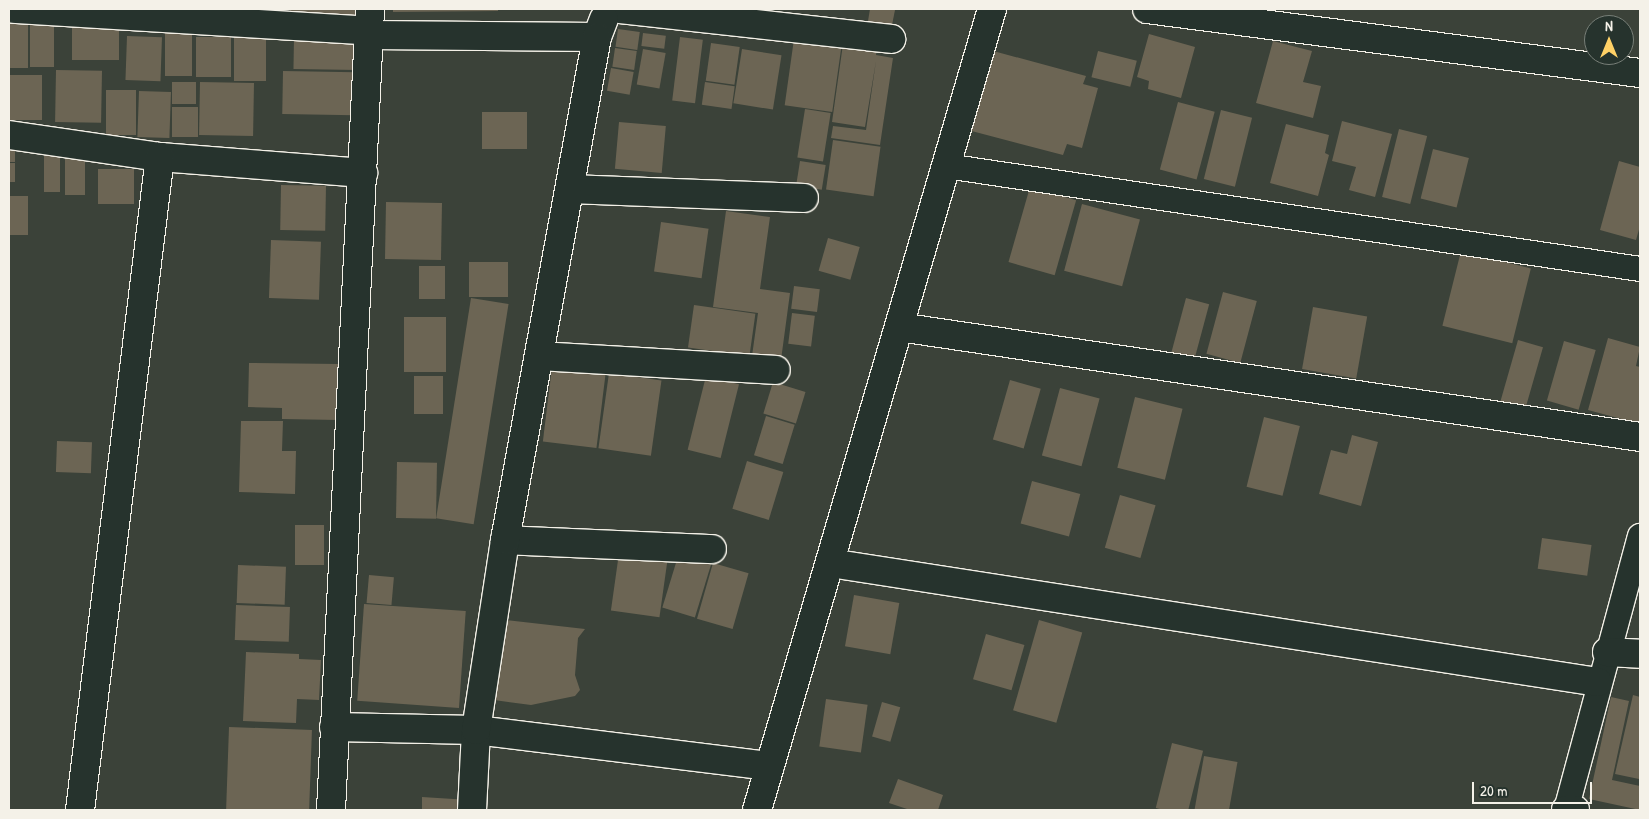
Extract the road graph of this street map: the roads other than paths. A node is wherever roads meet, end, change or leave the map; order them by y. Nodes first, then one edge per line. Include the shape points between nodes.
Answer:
1 (14, 9) edge
2 (608, 9) edge
3 (620, 9) edge
4 (992, 9) edge
5 (1147, 9) edge
6 (370, 25) edge
7 (598, 37) junction
8 (891, 39) dead end
9 (1640, 73) edge
10 (9, 135) edge
11 (160, 157) junction
12 (946, 166) junction
13 (363, 173) junction
14 (570, 188) junction
15 (804, 198) dead end
16 (1640, 269) edge
17 (899, 326) junction
18 (540, 356) junction
19 (776, 370) dead end
20 (1640, 437) edge
21 (1640, 536) edge
22 (505, 540) junction
23 (712, 550) dead end
24 (830, 563) junction
25 (1607, 652) junction
26 (1640, 654) edge
27 (1598, 682) junction
28 (334, 727) junction
29 (476, 730) junction
30 (770, 766) junction
31 (80, 810) edge
32 (331, 810) edge
33 (472, 810) edge
34 (757, 810) edge
35 (1569, 810) edge

1 - 6 street
2 - 7 street
3 - 8 street
4 - 12 street
5 - 9 street
6 - 7 street
6 - 13 street
7 - 14 street
10 - 11 street
11 - 13 street
11 - 31 street
12 - 16 lane
12 - 17 street
13 - 28 street
14 - 15 street
14 - 18 street
17 - 20 street
17 - 24 street
18 - 19 street
18 - 22 street
21 - 25 lane
22 - 23 street
22 - 29 street
24 - 27 street
24 - 30 street
25 - 26 street
25 - 27 lane
27 - 35 lane
28 - 29 street
28 - 32 street
29 - 30 street via 682,758
29 - 33 street
30 - 34 street

